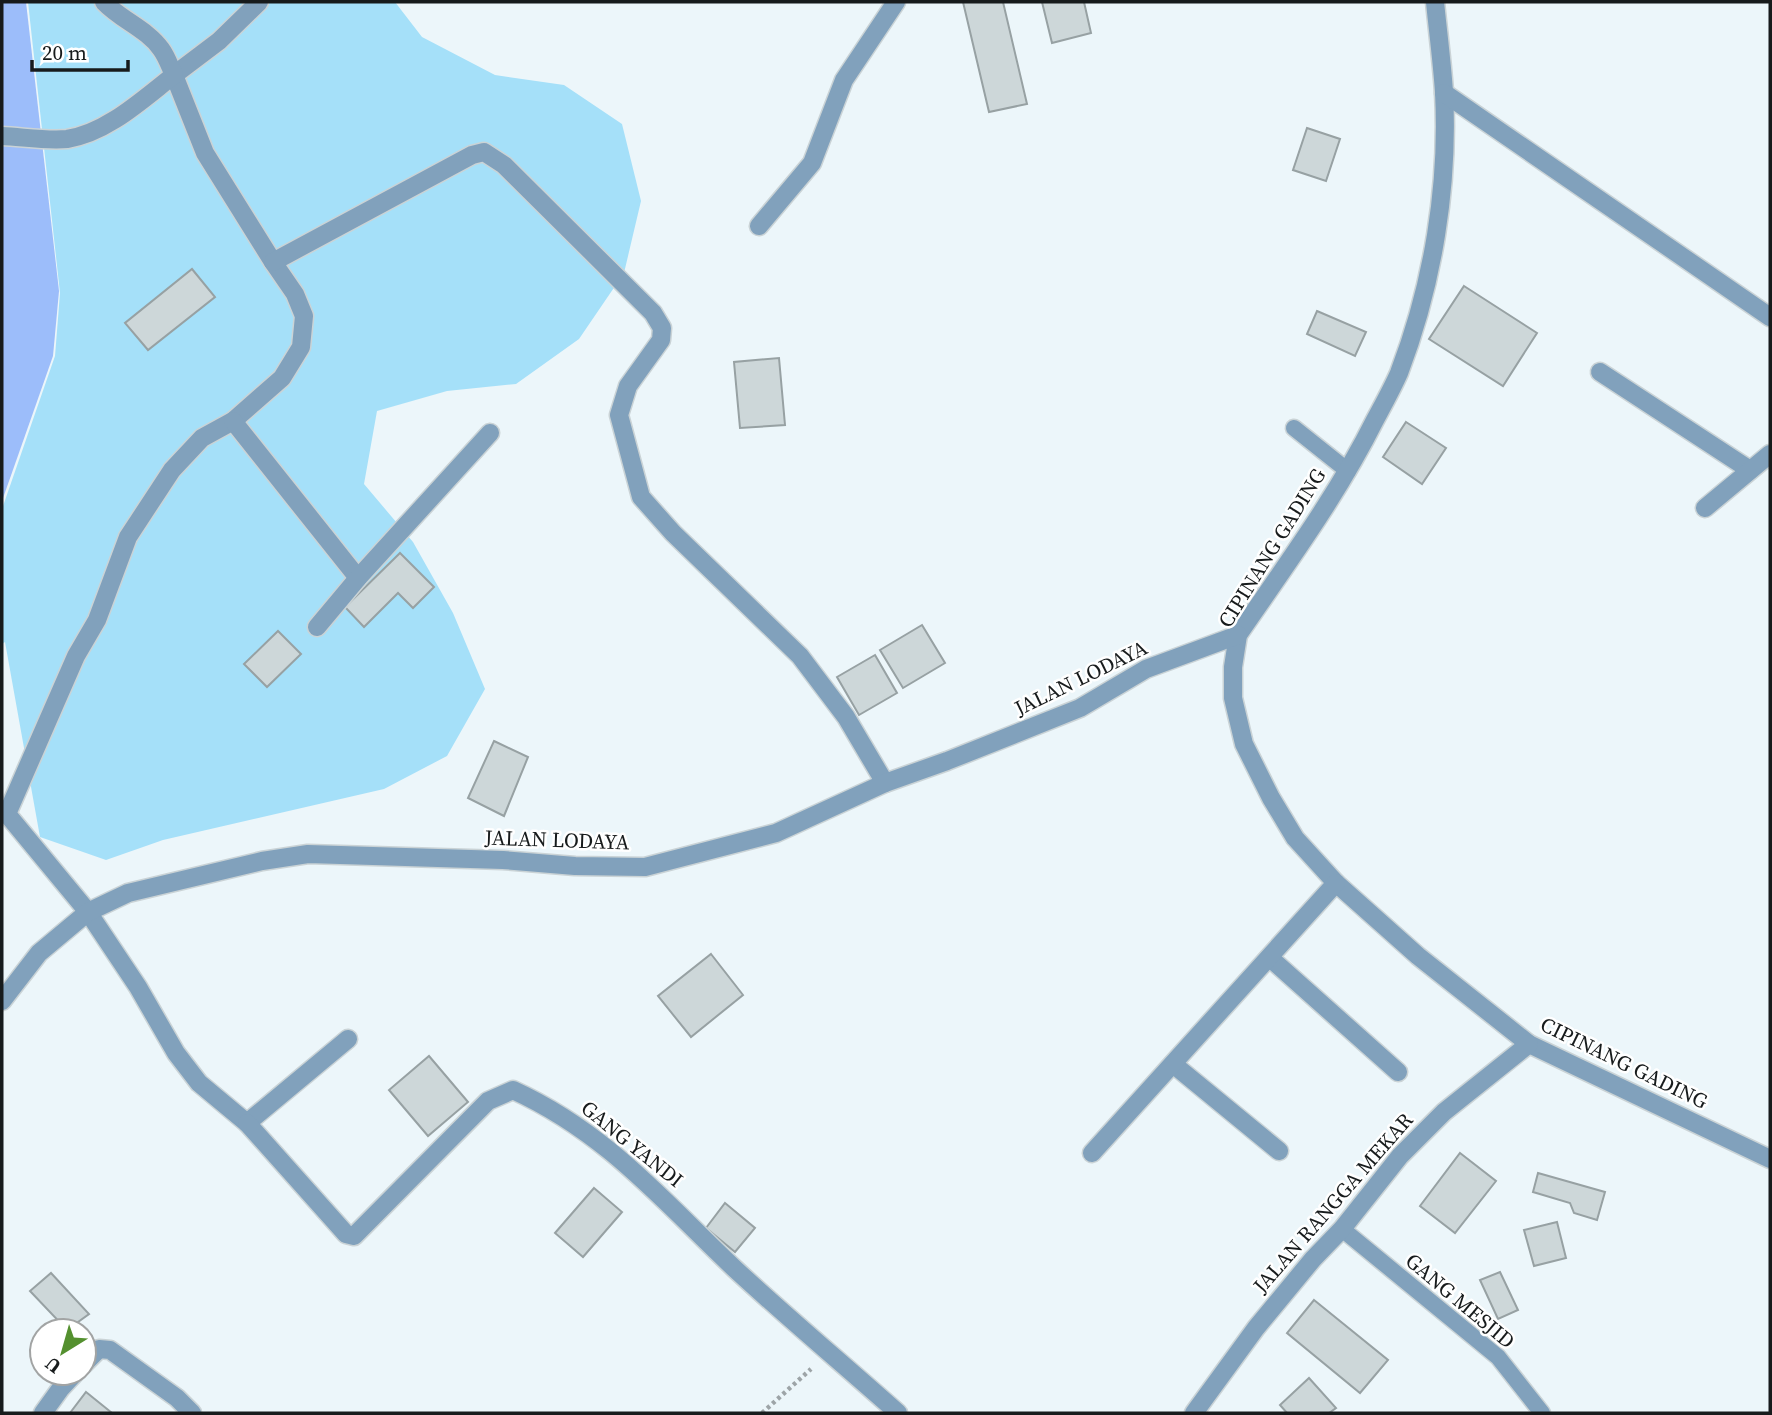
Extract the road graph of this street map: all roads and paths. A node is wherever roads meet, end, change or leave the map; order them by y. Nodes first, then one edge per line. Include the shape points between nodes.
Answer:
1 (104, 2) edge
2 (258, 2) edge
3 (896, 2) edge
4 (1435, 2) edge
5 (174, 75) junction
6 (1444, 93) junction
7 (2, 136) edge
8 (759, 226) dead end
9 (272, 262) junction
10 (1770, 317) edge
11 (1600, 372) dead end
12 (233, 421) junction
13 (1294, 428) dead end
14 (490, 433) dead end
15 (1770, 454) edge
16 (1751, 470) junction
17 (1348, 471) junction
18 (1705, 508) dead end
19 (358, 578) junction
20 (317, 627) dead end
21 (1238, 635) junction
22 (885, 783) junction
23 (5, 820) edge
24 (1336, 883) junction
25 (88, 912) junction
26 (1270, 958) junction
27 (2, 1001) edge
28 (348, 1039) dead end
29 (1529, 1044) junction
30 (1173, 1064) junction
31 (1398, 1072) dead end
32 (247, 1123) junction
33 (1279, 1151) dead end
34 (1092, 1153) dead end
35 (1770, 1159) edge
36 (1342, 1229) junction
37 (98, 1350) edge
38 (830, 1352) junction
39 (62, 1387) edge
40 (43, 1413) edge
41 (192, 1413) edge
42 (762, 1413) edge
43 (898, 1413) edge
44 (1194, 1413) edge
45 (1542, 1413) edge

1 - 5 street via 150,37
2 - 5 street via 219,41
3 - 8 street via 844,80 811,163
4 - 6 street, CIPINANG GADING
5 - 7 street via 91,133 66,139
5 - 9 street via 205,153
6 - 10 street
6 - 17 street, CIPINANG GADING via 1441,189 1424,293 1398,374
9 - 12 street via 304,316 301,347 282,378
9 - 22 street via 472,155 484,152 504,165 653,313 662,328 661,340 628,386 619,415 641,497 800,656 846,717
11 - 16 street
12 - 19 street
12 - 23 street via 202,438 172,471 128,537 97,620 76,656
13 - 17 lane
14 - 19 street
15 - 16 street
16 - 18 street
17 - 21 street, CIPINANG GADING
19 - 20 street
21 - 22 street, JALAN LODAYA via 1146,670 1069,712
21 - 24 street, CIPINANG GADING via 1233,698 1244,744 1294,838
22 - 25 street, JALAN LODAYA via 776,833 645,867 308,854 262,860 128,893
23 - 25 street
24 - 26 street
24 - 29 street, CIPINANG GADING via 1418,956
25 - 27 street, JALAN LODAYA via 39,953
25 - 32 street via 176,1053 199,1083
26 - 30 street
26 - 31 street
28 - 32 street
29 - 35 street, CIPINANG GADING
29 - 36 street, JALAN RANGGA MEKAR via 1417,1138
30 - 33 street
30 - 34 street
32 - 38 street, GANG YANDI via 346,1234 354,1236 488,1101 513,1090 592,1135
36 - 44 street, JALAN RANGGA MEKAR via 1256,1328
36 - 45 lane, GANG MESJID via 1498,1357
37 - 41 street via 110,1350
38 - 42 path
38 - 43 street, GANG YANDI
39 - 40 street

